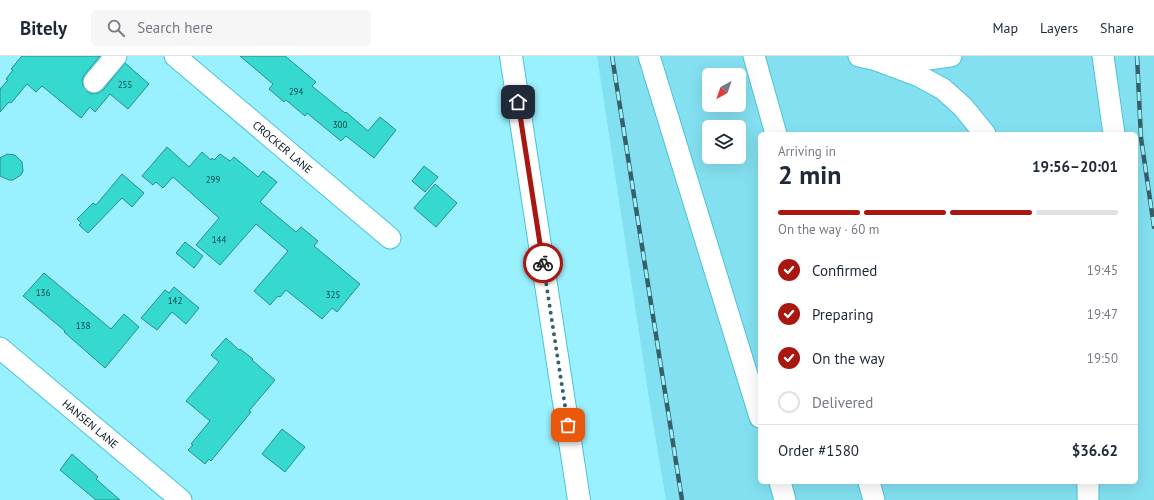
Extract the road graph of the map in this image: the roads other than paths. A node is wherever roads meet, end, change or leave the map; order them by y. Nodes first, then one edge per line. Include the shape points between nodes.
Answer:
1 (116, 56) edge
2 (175, 56) edge
3 (511, 56) edge
4 (649, 56) edge
5 (754, 56) edge
6 (951, 56) edge
7 (1103, 56) edge
8 (867, 58) edge
9 (94, 82) dead end
10 (775, 132) edge
11 (983, 132) edge
12 (1114, 132) edge
13 (390, 238) dead end
14 (0, 348) edge
15 (758, 410) edge
16 (781, 484) edge
17 (870, 484) edge
18 (1088, 484) edge
19 (181, 500) edge
20 (579, 500) edge
21 (785, 500) edge
22 (874, 500) edge
23 (1088, 500) edge

1 - 9 street
2 - 13 street, CROCKER LANE
3 - 20 main road
4 - 15 street
5 - 10 street
6 - 8 street via 919,61
7 - 12 street
8 - 11 street via 919,76 943,88
14 - 19 street, HANSEN LANE
16 - 21 street
17 - 22 street
18 - 23 street

